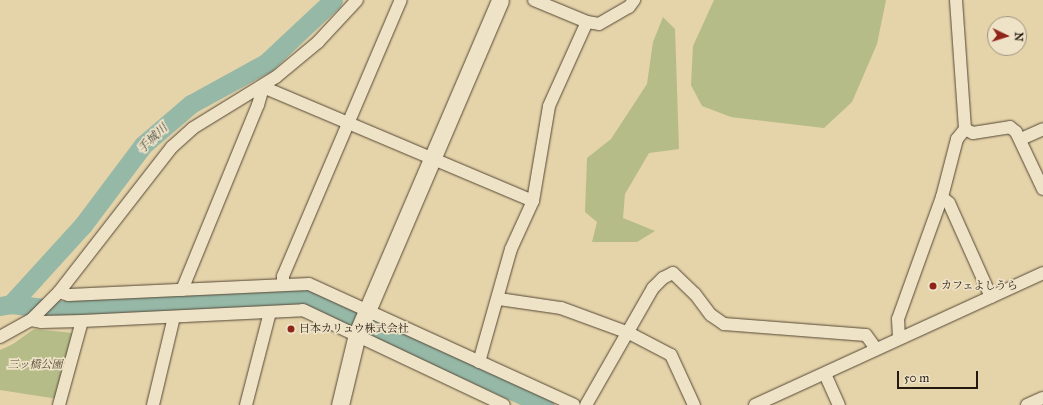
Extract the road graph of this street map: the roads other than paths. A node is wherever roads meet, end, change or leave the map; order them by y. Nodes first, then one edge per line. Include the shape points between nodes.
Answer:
1 (357, 0) edge
2 (401, 0) edge
3 (500, 0) edge
4 (534, 0) edge
5 (634, 0) edge
6 (956, 0) edge
7 (587, 22) junction
8 (263, 87) junction
9 (350, 123) junction
10 (965, 129) junction
11 (1043, 129) edge
12 (1021, 139) junction
13 (433, 158) junction
14 (1043, 189) edge
15 (942, 197) junction
16 (532, 201) junction
17 (1043, 273) edge
18 (283, 285) junction
19 (182, 290) junction
20 (56, 295) junction
21 (991, 297) junction
22 (499, 299) junction
23 (270, 312) junction
24 (367, 312) junction
25 (174, 317) junction
26 (32, 319) junction
27 (82, 321) junction
28 (358, 332) junction
29 (628, 333) junction
30 (0, 337) edge
31 (899, 338) junction
32 (876, 349) junction
33 (479, 362) junction
34 (825, 374) junction
35 (1043, 398) edge
36 (59, 405) edge
37 (153, 405) edge
38 (246, 405) edge
39 (340, 405) edge
40 (504, 405) edge
41 (574, 405) edge
42 (586, 405) edge
43 (694, 405) edge
44 (755, 405) edge
45 (839, 405) edge
46 (1027, 405) edge

1 - 8 street via 318,42
2 - 9 street
3 - 13 street
4 - 7 street
5 - 7 street via 629,7 599,24
6 - 10 street
7 - 16 street via 549,106
8 - 9 street
8 - 19 street via 258,105
8 - 20 street via 193,128 172,147
9 - 13 street
9 - 18 street via 283,276
10 - 12 street via 973,134 1010,127
10 - 15 street via 957,139
11 - 12 street
12 - 14 street
13 - 16 street
13 - 24 street
15 - 21 street via 949,203
15 - 31 street via 898,319
16 - 22 street via 511,249
17 - 21 street
18 - 19 street
18 - 24 street via 309,284
19 - 20 street
20 - 26 street
21 - 31 street
22 - 29 street via 561,308
22 - 33 street
23 - 25 street
23 - 28 street via 303,310
23 - 38 street
24 - 28 street
24 - 33 street
25 - 27 street
25 - 37 street
26 - 27 street
26 - 30 street
27 - 36 street
28 - 39 street
28 - 40 street
29 - 32 street via 653,288 662,278 672,273 711,315 724,324 866,335
29 - 42 street
29 - 43 street via 671,355
31 - 32 street
32 - 34 street
33 - 41 street
34 - 44 street
34 - 45 street
35 - 46 street

